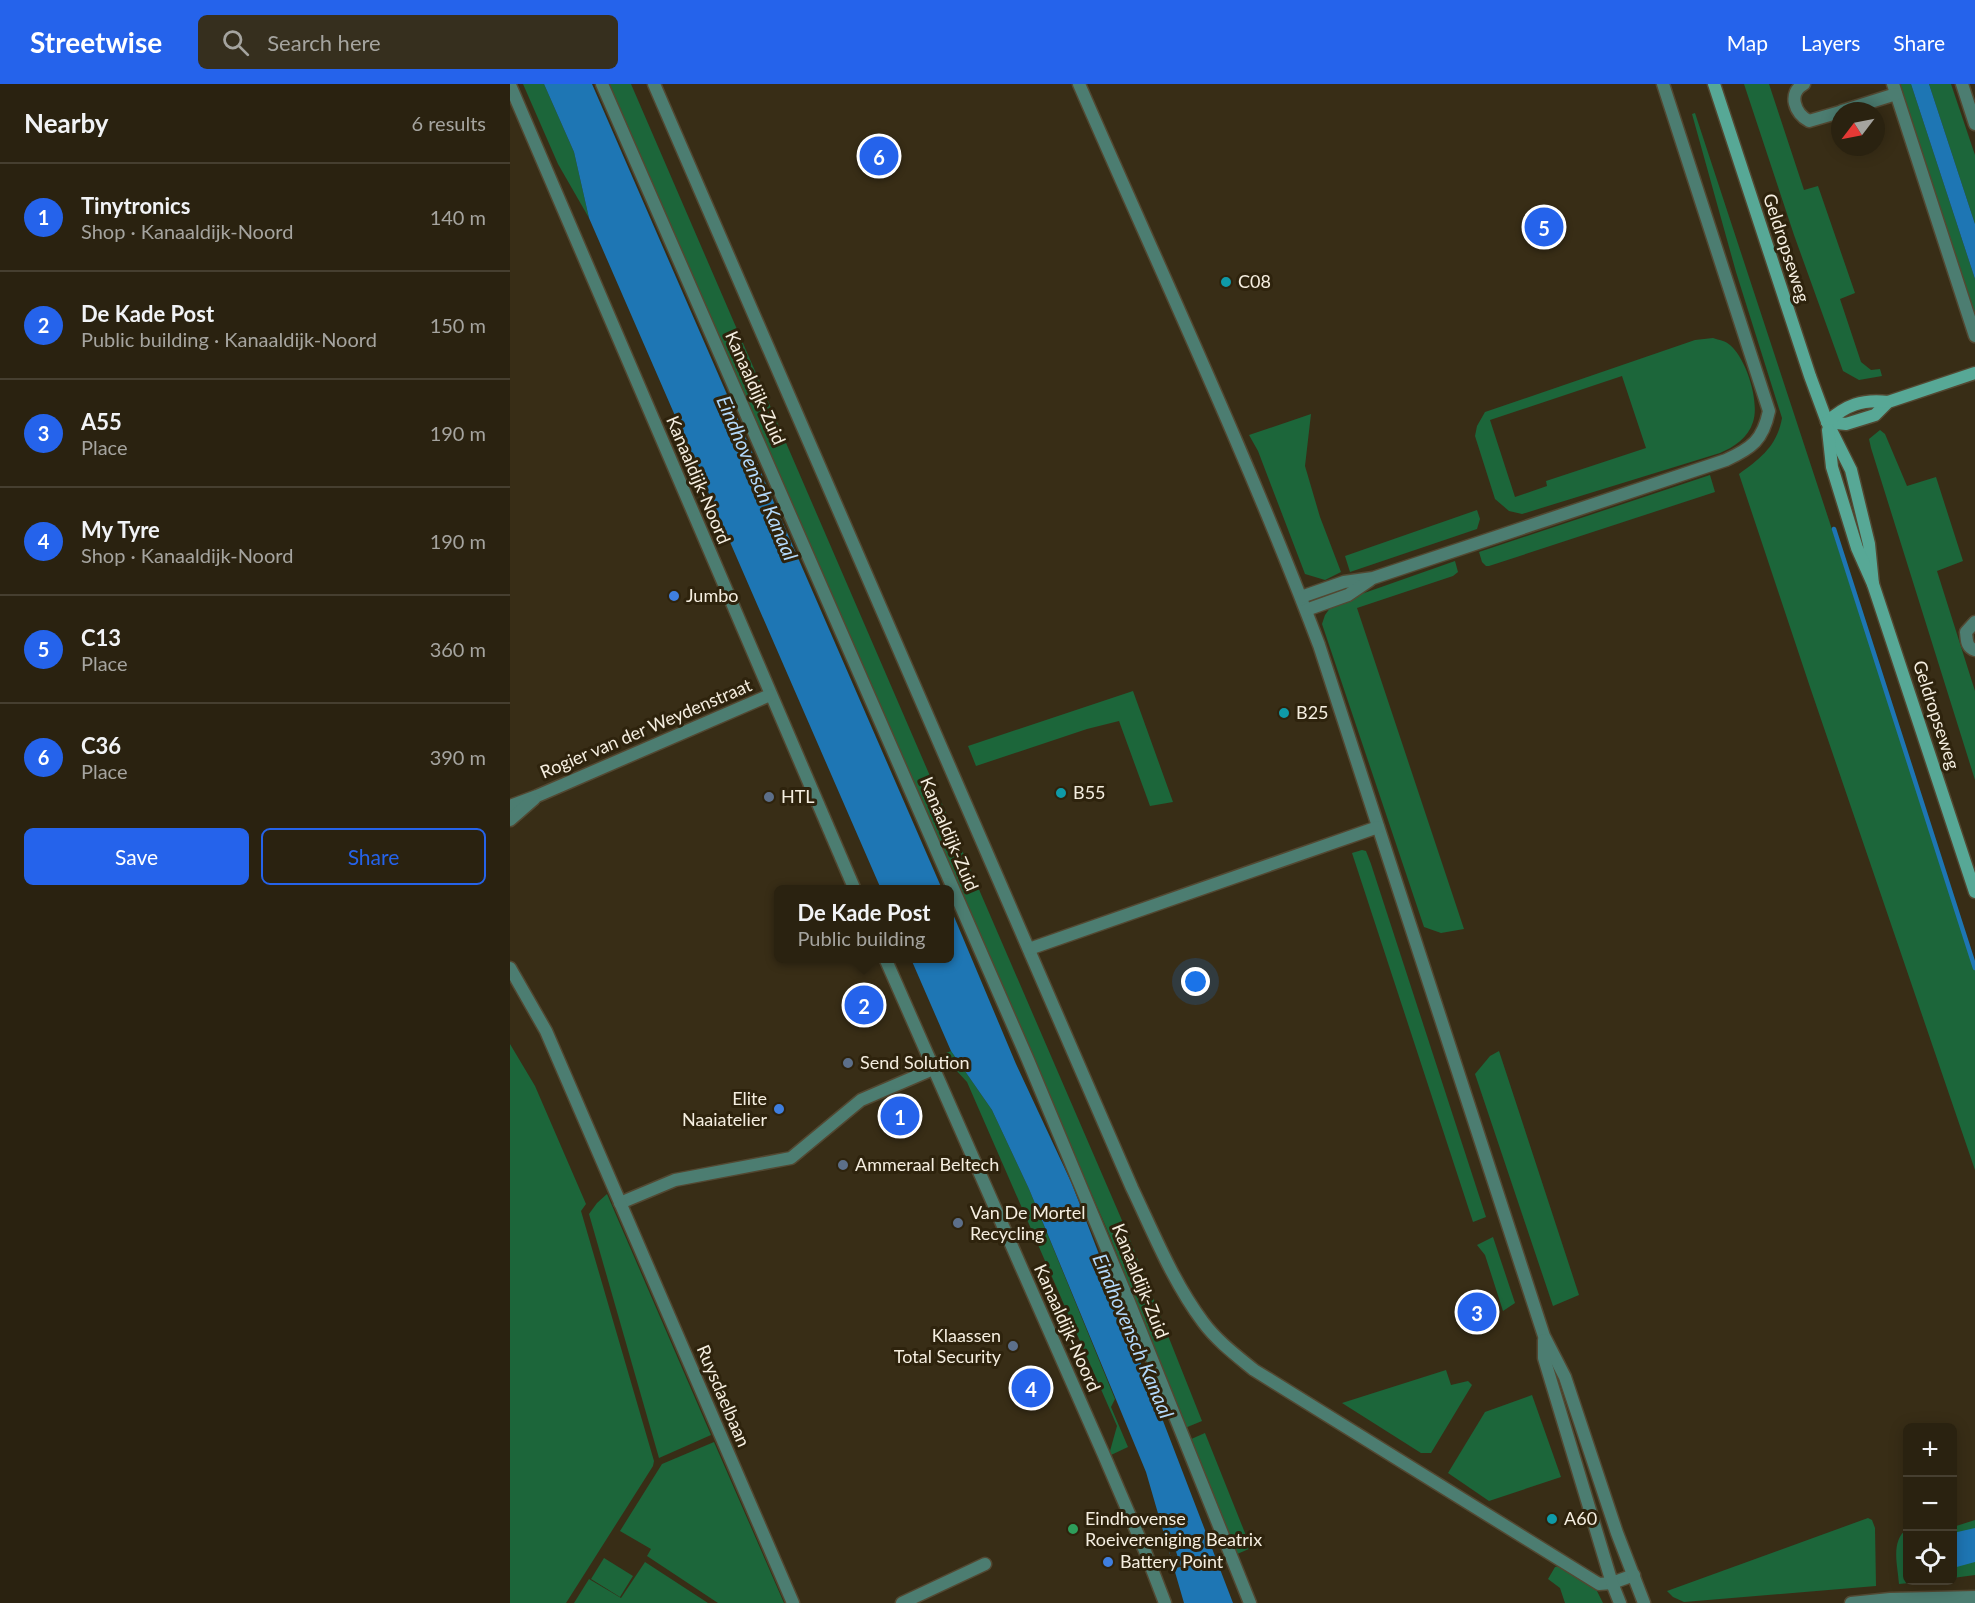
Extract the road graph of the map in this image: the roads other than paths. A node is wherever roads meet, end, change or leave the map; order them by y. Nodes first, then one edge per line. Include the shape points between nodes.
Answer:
1 (602, 84) edge
2 (654, 84) edge
3 (1079, 84) edge
4 (1663, 84) edge
5 (1714, 84) edge
6 (1804, 84) edge
7 (1962, 84) edge
8 (510, 85) edge
9 (1894, 89) edge
10 (1863, 102) edge
11 (1831, 114) edge
12 (1975, 124) edge
13 (1975, 336) edge
14 (1975, 373) edge
15 (1827, 422) junction
16 (1373, 578) junction
17 (1873, 584) junction
18 (1301, 597) junction
19 (1306, 610) junction
20 (1975, 621) edge
21 (1975, 651) edge
22 (770, 695) junction
23 (537, 796) junction
24 (510, 806) edge
25 (510, 820) edge
26 (1378, 827) junction
27 (853, 885) edge
28 (952, 885) edge
29 (954, 890) edge
30 (1975, 892) edge
31 (1029, 949) junction
32 (887, 963) edge
33 (510, 968) edge
34 (510, 981) edge
35 (530, 1003) junction
36 (933, 1069) junction
37 (620, 1203) junction
38 (1544, 1336) junction
39 (984, 1564) dead end
40 (1634, 1575) junction
41 (1612, 1583) junction
42 (1975, 1597) edge
43 (1889, 1601) edge
44 (793, 1603) edge
45 (902, 1603) edge
46 (1164, 1603) edge
47 (1250, 1603) edge
48 (1620, 1603) edge
49 (1644, 1603) edge
50 (1851, 1603) edge

1 - 28 street, Kanaaldijk-Zuid
2 - 31 street
3 - 18 street
4 - 16 street via 1765,394 1769,411 1765,428 1746,451 1726,460
5 - 15 main road, Geldropseweg
6 - 11 street via 1794,93 1803,118 1809,121
7 - 12 street
8 - 22 street, Kanaaldijk-Noord
9 - 10 street
9 - 13 street
14 - 15 main road via 1888,402 1870,400 1842,410
15 - 17 main road, Geldropseweg via 1832,467 1857,548
15 - 17 main road, Geldropseweg via 1851,470 1869,544
16 - 18 street via 1344,582
16 - 19 street via 1348,595
17 - 30 main road, Geldropseweg
18 - 19 street
19 - 26 street
20 - 21 street via 1966,632 1967,644
22 - 23 street, Rogier van der Weydenstraat
22 - 27 street, Kanaaldijk-Noord
23 - 24 street, Rogier van der Weydenstraat
23 - 25 street, Rogier van der Weydenstraat
26 - 31 street
26 - 38 street
29 - 47 street, Kanaaldijk-Zuid via 1129,1302
31 - 41 street via 1132,1188 1177,1282 1205,1324 1254,1370 1599,1584
32 - 36 street, Kanaaldijk-Noord
33 - 35 street, Ruysdaelbaan
34 - 35 street, Ruysdaelbaan
35 - 37 street, Ruysdaelbaan via 546,1031
36 - 37 street via 861,1100 791,1158 675,1180
36 - 46 street, Kanaaldijk-Noord via 1145,1551
37 - 44 street, Ruysdaelbaan
38 - 40 street via 1565,1377
38 - 41 street via 1544,1358
39 - 45 street
40 - 41 street
40 - 49 street
41 - 48 street
42 - 43 street
43 - 50 street

